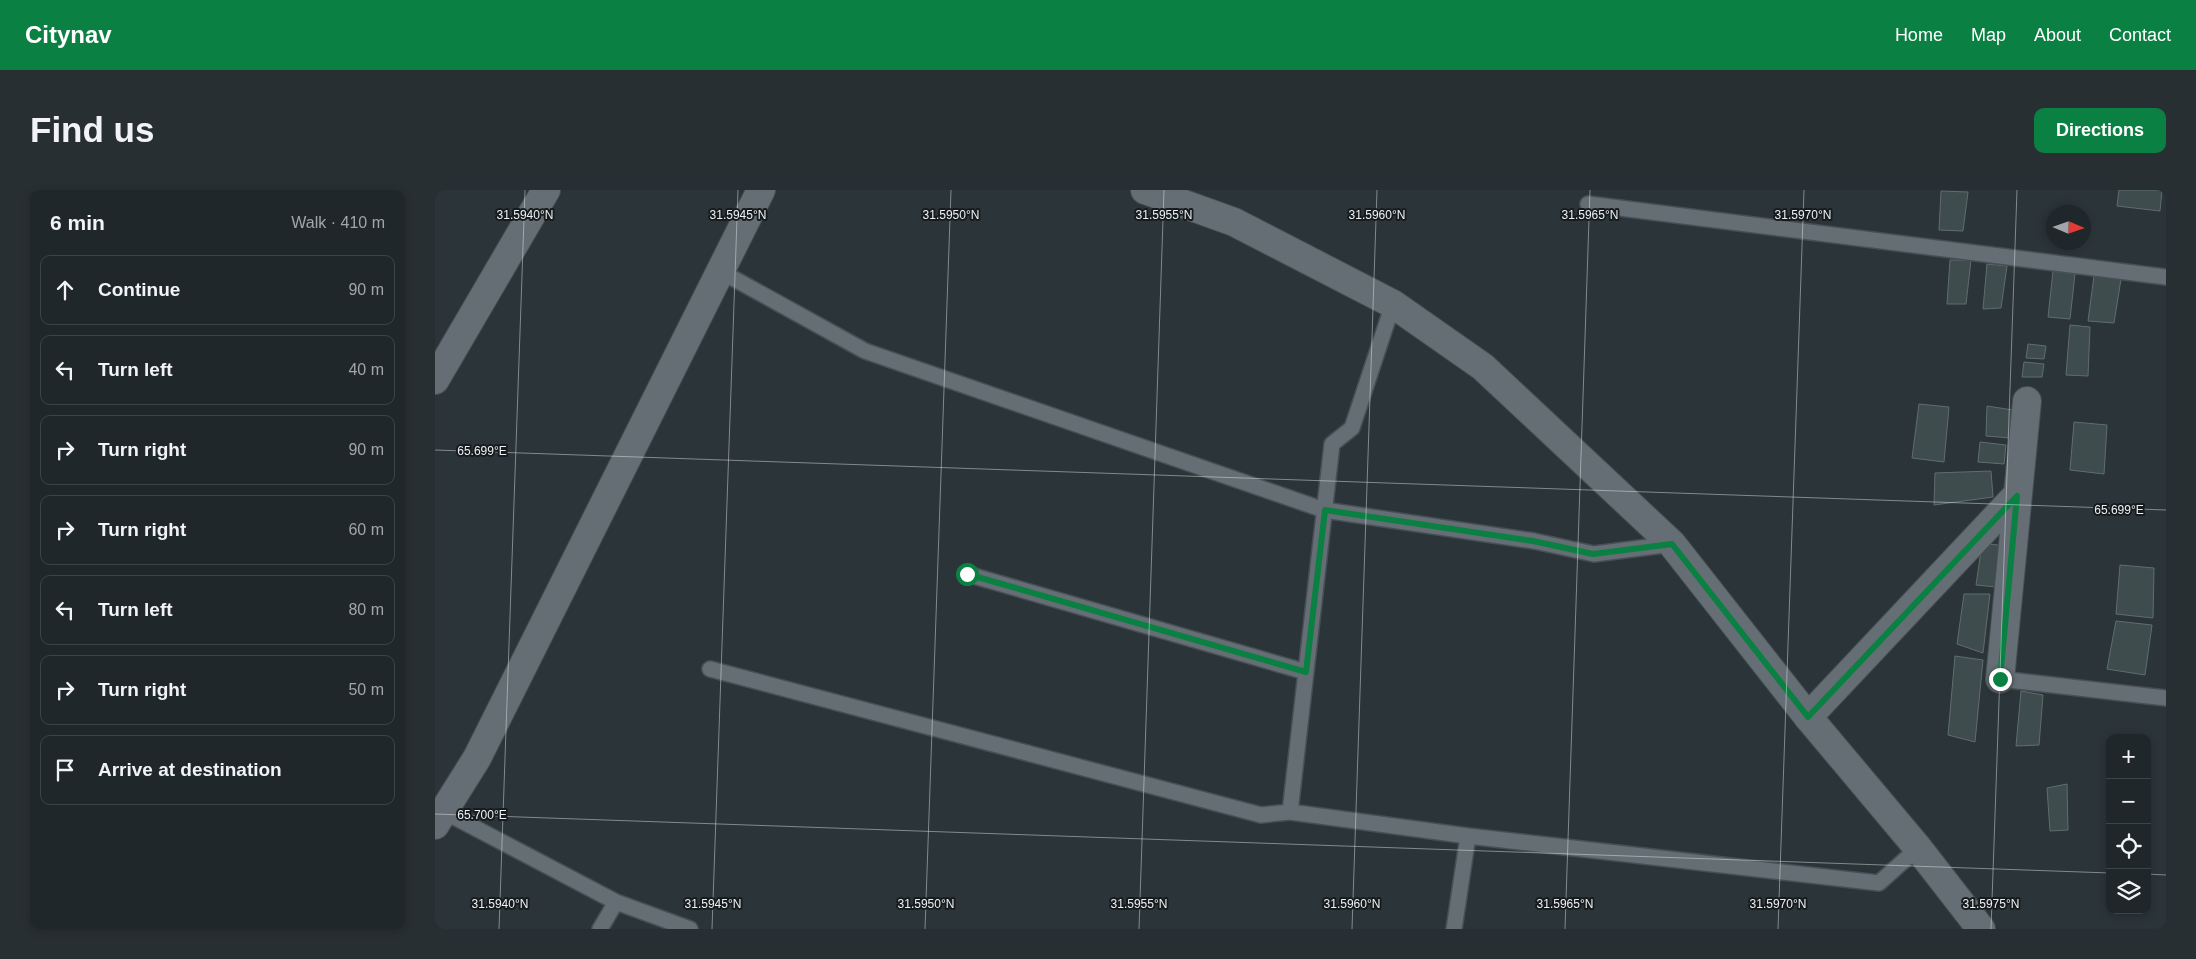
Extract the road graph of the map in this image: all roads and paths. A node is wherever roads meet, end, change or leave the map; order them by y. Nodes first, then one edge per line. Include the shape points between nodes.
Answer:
1 (547, 190) edge
2 (761, 190) edge
3 (1145, 190) edge
4 (1588, 204) dead end
5 (720, 271) junction
6 (2166, 277) edge
7 (1393, 304) junction
8 (435, 380) edge
9 (2027, 401) dead end
10 (2017, 496) junction
11 (1325, 510) junction
12 (1672, 544) junction
13 (967, 574) dead end
14 (710, 669) dead end
15 (1306, 672) junction
16 (2000, 679) joint
17 (2166, 698) edge
18 (1808, 717) junction
19 (1290, 812) junction
20 (437, 814) edge
21 (1468, 836) junction
22 (1918, 848) junction
23 (616, 902) junction
24 (600, 929) edge
25 (690, 929) edge
26 (1454, 929) edge
27 (1981, 929) edge

1 - 8 street
2 - 5 street
3 - 7 street via 1234,222
4 - 6 lane
5 - 11 lane via 865,350
5 - 20 street via 477,758
7 - 11 lane via 1352,428 1332,444
7 - 12 street via 1483,367
9 - 10 street
10 - 16 street
10 - 18 street
11 - 12 lane via 1533,541 1593,554
11 - 15 lane
12 - 18 street
13 - 15 lane
14 - 19 lane via 1261,815
15 - 19 lane
16 - 17 lane
18 - 22 street
19 - 21 lane
20 - 23 lane
21 - 22 lane via 1879,883
21 - 26 lane
22 - 27 street
23 - 24 lane
23 - 25 lane

